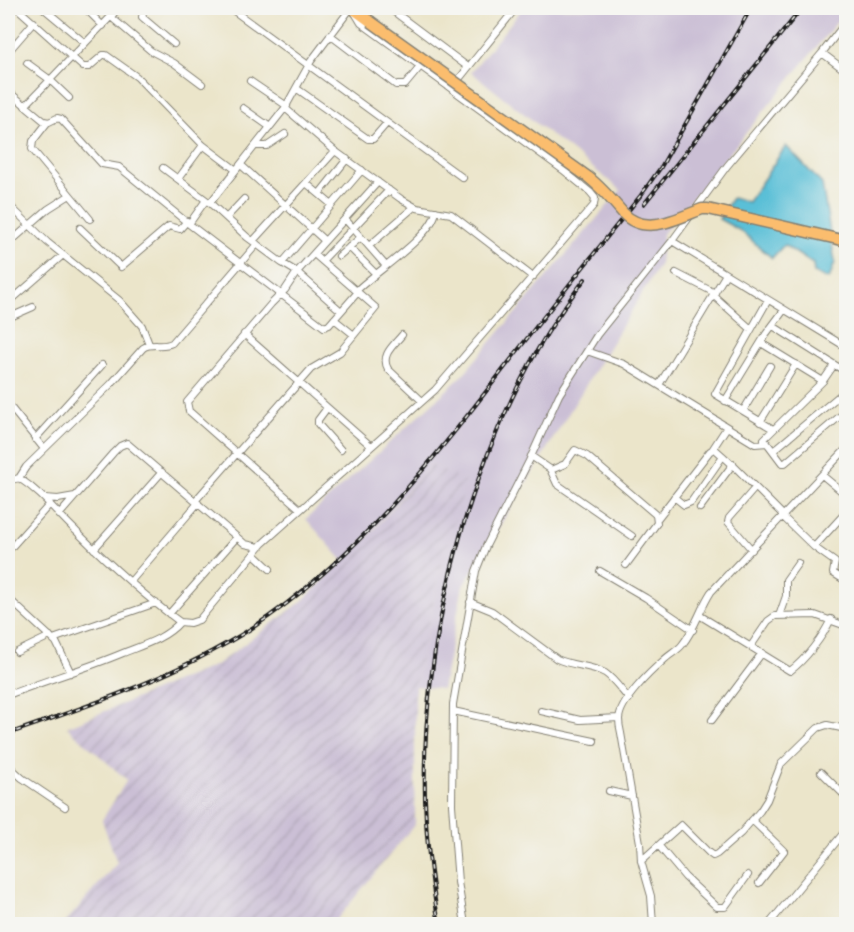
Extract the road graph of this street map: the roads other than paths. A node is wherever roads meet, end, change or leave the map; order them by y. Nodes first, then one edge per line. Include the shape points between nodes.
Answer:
1 (17, 8) edge
2 (43, 8) edge
3 (86, 8) edge
4 (119, 8) edge
5 (144, 8) edge
6 (230, 8) edge
7 (351, 8) edge
8 (389, 8) edge
9 (516, 8) edge
10 (111, 17) junction
11 (34, 22) junction
12 (846, 22) edge
13 (103, 26) junction
14 (330, 35) junction
15 (85, 43) junction
16 (174, 44) dead end
17 (8, 52) edge
18 (822, 53) junction
19 (70, 57) junction
20 (27, 63) dead end
21 (309, 65) junction
22 (420, 67) junction
23 (468, 67) junction
24 (846, 71) edge
25 (50, 79) junction
26 (250, 81) dead end
27 (202, 84) dead end
28 (296, 88) junction
29 (451, 89) junction
30 (8, 91) edge
31 (16, 98) junction
32 (69, 98) dead end
33 (8, 106) edge
34 (25, 106) junction
35 (286, 107) junction
36 (243, 108) dead end
37 (47, 123) junction
38 (387, 123) junction
39 (270, 127) junction
40 (285, 134) dead end
41 (203, 144) junction
42 (256, 146) junction
43 (335, 151) junction
44 (347, 159) junction
45 (163, 168) dead end
46 (238, 168) junction
47 (362, 170) junction
48 (463, 178) dead end
49 (178, 179) junction
50 (378, 182) junction
51 (306, 183) junction
52 (389, 190) junction
53 (318, 194) junction
54 (70, 195) junction
55 (244, 199) dead end
56 (208, 202) junction
57 (8, 204) edge
58 (332, 205) junction
59 (285, 206) junction
60 (414, 207) junction
61 (436, 211) junction
62 (226, 217) junction
63 (90, 219) dead end
64 (345, 219) junction
65 (188, 223) junction
66 (30, 225) junction
67 (80, 228) dead end
68 (353, 229) junction
69 (311, 230) junction
70 (361, 237) junction
71 (325, 241) junction
72 (846, 241) edge
73 (255, 242) junction
74 (672, 242) junction
75 (8, 244) edge
76 (369, 246) junction
77 (349, 247) junction
78 (314, 254) junction
79 (63, 255) junction
80 (339, 256) dead end
81 (322, 261) junction
82 (241, 263) junction
83 (282, 263) junction
84 (386, 266) junction
85 (297, 272) junction
86 (676, 273) dead end
87 (376, 274) junction
88 (726, 274) junction
89 (533, 277) junction
90 (357, 291) junction
91 (281, 294) junction
92 (714, 294) junction
93 (768, 300) junction
94 (8, 303) edge
95 (33, 307) dead end
96 (784, 310) junction
97 (341, 311) junction
98 (8, 318) edge
99 (334, 319) junction
100 (773, 326) junction
101 (751, 329) junction
102 (244, 334) junction
103 (354, 335) junction
104 (402, 335) dead end
105 (761, 343) junction
106 (149, 344) junction
107 (846, 347) edge
108 (587, 351) junction
109 (796, 364) junction
110 (102, 365) dead end
111 (834, 365) junction
112 (770, 366) dead end
113 (846, 372) edge
114 (823, 381) junction
115 (299, 383) junction
116 (659, 385) junction
117 (846, 390) edge
118 (422, 401) junction
119 (725, 401) junction
120 (8, 404) edge
121 (327, 408) junction
122 (743, 411) junction
123 (846, 411) edge
124 (760, 422) junction
125 (727, 427) junction
126 (773, 429) junction
127 (35, 439) junction
128 (766, 442) junction
129 (371, 446) junction
130 (44, 449) junction
131 (846, 449) edge
132 (341, 450) dead end
133 (712, 450) junction
134 (773, 451) junction
135 (237, 452) junction
136 (531, 456) junction
137 (723, 456) junction
138 (733, 464) junction
139 (551, 470) junction
140 (162, 472) junction
141 (822, 475) junction
142 (19, 478) junction
143 (8, 481) edge
144 (755, 488) junction
145 (846, 495) edge
146 (75, 496) junction
147 (674, 497) junction
148 (45, 498) junction
149 (196, 502) junction
150 (50, 504) junction
151 (300, 508) junction
152 (700, 508) dead end
153 (846, 512) edge
154 (59, 515) junction
155 (782, 515) junction
156 (658, 518) junction
157 (632, 536) dead end
158 (237, 537) junction
159 (259, 547) junction
160 (814, 547) junction
161 (94, 549) junction
162 (752, 550) junction
163 (8, 551) edge
164 (254, 554) junction
165 (798, 563) dead end
166 (626, 565) dead end
167 (270, 569) dead end
168 (600, 571) dead end
169 (131, 581) junction
170 (846, 581) edge
171 (8, 598) edge
172 (471, 602) junction
173 (156, 603) junction
174 (169, 614) junction
175 (699, 615) junction
176 (779, 616) junction
177 (831, 619) junction
178 (180, 622) junction
179 (846, 626) edge
180 (693, 630) junction
181 (51, 638) junction
182 (751, 646) junction
183 (17, 652) dead end
184 (762, 653) junction
185 (70, 674) junction
186 (8, 695) edge
187 (629, 699) junction
188 (453, 711) junction
189 (541, 711) dead end
190 (619, 718) junction
191 (712, 720) dead end
192 (846, 729) edge
193 (594, 741) dead end
194 (8, 765) edge
195 (821, 772) dead end
196 (609, 791) dead end
197 (632, 796) junction
198 (846, 797) edge
199 (65, 807) dead end
200 (752, 820) junction
201 (846, 830) edge
202 (659, 846) junction
203 (641, 861) junction
204 (748, 875) dead end
205 (759, 883) dead end
206 (465, 924) edge
207 (653, 924) edge
208 (771, 924) edge

1 - 11 street
2 - 15 street
3 - 13 street
4 - 10 street
5 - 16 street via 142,16
6 - 21 street
7 - 14 street
7 - 22 street via 361,23
7 - 72 highway, bridge via 603,188 630,219 660,225 708,209
8 - 23 street
9 - 23 street
10 - 13 street
10 - 27 street via 151,51
11 - 17 street
11 - 19 street
12 - 18 street
13 - 15 street
14 - 21 street
14 - 22 street via 396,85 405,84
15 - 19 street
18 - 24 street
18 - 74 street via 720,175
19 - 25 street
19 - 41 street via 87,68 103,55 109,56 142,81
20 - 25 street
21 - 28 street
21 - 38 street
22 - 29 street
23 - 29 street
25 - 32 street
25 - 34 street
26 - 35 street
28 - 35 street
28 - 38 street via 368,139 373,139
29 - 89 street via 563,170 595,198 594,205
30 - 31 street
31 - 33 street
31 - 34 street
34 - 37 street
35 - 39 street
35 - 43 street
36 - 39 street
37 - 54 street via 31,147
37 - 65 street via 61,119 102,164 119,167
38 - 48 street
39 - 42 street
40 - 42 street via 270,144
41 - 46 street
41 - 49 street
42 - 46 street
43 - 44 street
43 - 51 street
44 - 47 street
44 - 53 street
45 - 49 street
46 - 56 street
46 - 59 street
47 - 50 street
47 - 58 street
49 - 56 street
50 - 52 street
50 - 64 street
51 - 53 street
51 - 59 street
52 - 60 street
52 - 68 street
53 - 58 street
54 - 63 street
54 - 66 street
55 - 62 street
56 - 62 street
56 - 65 street
57 - 66 street
58 - 69 street
59 - 69 street
59 - 73 street
60 - 61 street
60 - 76 street
61 - 84 street via 435,219 421,237
61 - 89 street via 451,214
62 - 73 street
64 - 68 street
64 - 71 street
65 - 67 street via 180,229 169,226 121,267
65 - 82 street
66 - 75 street
66 - 79 street
68 - 70 street
68 - 81 street
69 - 71 street
69 - 83 street
70 - 76 street
70 - 77 street
71 - 78 street
73 - 82 street
73 - 83 street
74 - 88 street
74 - 108 street
76 - 84 street
77 - 80 street
77 - 87 street
78 - 81 street
78 - 85 street
79 - 94 street
79 - 106 street via 119,300 142,326
81 - 90 street
82 - 91 street
82 - 106 street via 172,343
83 - 85 street
84 - 87 street
85 - 91 street
85 - 97 street
86 - 92 street
87 - 90 street
88 - 92 street
88 - 93 street
89 - 118 street
90 - 97 street
90 - 103 street via 376,308
91 - 99 street via 324,327
91 - 102 street
92 - 101 street
92 - 116 street
93 - 96 street
93 - 101 street
95 - 98 street
96 - 100 street
96 - 107 street
97 - 99 street
99 - 103 street
100 - 105 street
100 - 111 street
101 - 119 street via 715,392
102 - 115 street
102 - 135 street via 191,396 187,406
103 - 115 street via 340,352 311,369
104 - 118 street via 384,363
105 - 109 street
105 - 119 street
106 - 130 street
108 - 116 street via 619,361
108 - 136 street via 559,395
109 - 114 street
109 - 124 street
110 - 127 street
111 - 113 street
111 - 114 street
112 - 122 street
114 - 126 street
115 - 121 street
115 - 135 street
116 - 125 street
117 - 134 street
118 - 129 street
119 - 122 street
120 - 127 street
121 - 129 street
121 - 132 street via 318,424
122 - 124 street
123 - 134 street via 785,463
124 - 126 street
125 - 128 street via 755,444
125 - 133 street
126 - 128 street via 764,438
127 - 130 street
128 - 134 street
129 - 151 street
130 - 142 street
131 - 141 street
133 - 137 street
133 - 147 street
135 - 149 street
135 - 151 street
136 - 139 street
136 - 172 street via 486,546
137 - 138 street
137 - 147 street via 691,502 684,505
138 - 144 street
138 - 152 street
139 - 156 street via 562,466 578,450
139 - 157 street via 557,484
140 - 146 street via 127,443
140 - 149 street
140 - 161 street
141 - 145 street
141 - 155 street
142 - 143 street
142 - 148 street
144 - 155 street
144 - 162 street via 728,522
146 - 148 street
146 - 154 street
147 - 156 street
148 - 150 street
149 - 158 street
149 - 169 street
150 - 154 street
150 - 163 street
151 - 159 street
153 - 160 street
154 - 161 street
155 - 160 street
155 - 162 street
156 - 166 street
158 - 159 street via 245,544
158 - 174 street
159 - 164 street
160 - 170 street via 835,562 833,573
161 - 169 street
162 - 175 street via 711,592
164 - 167 street
164 - 178 street via 199,620
165 - 176 street via 786,580 786,596
168 - 180 street
169 - 173 street
171 - 181 street
172 - 187 street via 492,611 557,660 608,675
172 - 188 street
173 - 174 street
173 - 181 street
174 - 178 street
175 - 180 street
175 - 182 street
176 - 177 street via 815,615
176 - 182 street via 768,621
177 - 179 street
177 - 184 street via 818,641 792,670
178 - 185 street via 157,640
180 - 187 street
181 - 183 street
181 - 185 street via 59,646
182 - 184 street
184 - 191 street
185 - 186 street
187 - 190 street
188 - 193 street
188 - 206 street via 452,805
189 - 190 street via 580,720
190 - 197 street
192 - 200 street via 827,725 819,728 782,764
194 - 199 street
195 - 198 street
196 - 197 street
197 - 203 street
200 - 202 street via 713,856 681,825
200 - 205 street via 784,851
201 - 208 street
202 - 203 street
202 - 204 street via 717,907 725,906
203 - 207 street via 651,896

